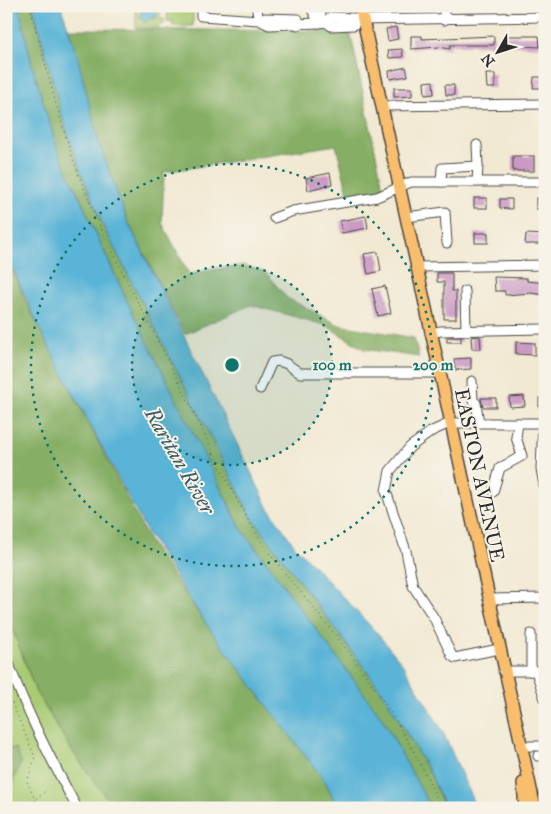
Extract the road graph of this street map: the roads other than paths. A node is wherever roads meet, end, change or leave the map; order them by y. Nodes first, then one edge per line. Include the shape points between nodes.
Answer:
1 (201, 6) edge
2 (256, 6) edge
3 (310, 6) edge
4 (318, 6) edge
5 (360, 6) edge
6 (444, 6) edge
7 (522, 6) edge
8 (522, 17) junction
9 (545, 17) edge
10 (262, 19) junction
11 (360, 20) junction
12 (444, 20) junction
13 (321, 21) junction
14 (545, 104) edge
15 (382, 106) junction
16 (477, 145) dead end
17 (478, 166) junction
18 (441, 182) junction
19 (478, 182) junction
20 (545, 182) edge
21 (399, 188) junction
22 (406, 217) junction
23 (274, 218) dead end
24 (447, 243) dead end
25 (545, 265) edge
26 (416, 267) junction
27 (465, 291) dead end
28 (545, 329) edge
29 (466, 331) junction
30 (430, 333) junction
31 (439, 373) junction
32 (472, 381) dead end
33 (260, 389) dead end
34 (450, 423) junction
35 (479, 423) junction
36 (518, 423) junction
37 (544, 423) edge
38 (545, 490) edge
39 (493, 492) dead end
40 (545, 598) edge
41 (488, 599) junction
42 (531, 634) dead end
43 (499, 649) junction
44 (6, 656) edge
45 (537, 671) edge
46 (504, 672) junction
47 (543, 685) edge
48 (545, 699) edge
49 (520, 746) junction
50 (545, 746) edge
51 (77, 808) edge
52 (525, 808) edge
53 (534, 808) edge

1 - 10 street via 201,16
2 - 10 street
3 - 13 street via 314,18
4 - 13 street
5 - 11 main road, EASTON AVENUE
6 - 12 street
7 - 8 street
8 - 9 street
8 - 12 street
10 - 13 street via 269,25
11 - 12 street
11 - 13 street via 354,25 331,26
11 - 15 main road, EASTON AVENUE
14 - 15 street
15 - 21 main road, EASTON AVENUE
16 - 17 street
17 - 18 street via 442,168
17 - 19 street
18 - 19 street
18 - 21 street via 411,182
19 - 20 street
21 - 22 main road, EASTON AVENUE
21 - 23 street via 376,197 293,211
22 - 24 street via 445,212
22 - 26 main road, EASTON AVENUE
25 - 26 street
26 - 30 main road, EASTON AVENUE
27 - 29 street
28 - 29 street
29 - 30 street
30 - 31 main road, EASTON AVENUE
31 - 33 street via 300,373 286,364 272,362
31 - 34 main road, EASTON AVENUE
32 - 35 street
34 - 35 street
34 - 41 main road, EASTON AVENUE
34 - 43 street via 432,431 398,458 390,471 386,491 406,551 413,586 434,618 452,656 456,658
35 - 36 street
36 - 37 street
36 - 39 street via 516,437 522,456 500,468
37 - 38 street via 541,469
40 - 41 street
41 - 43 main road, EASTON AVENUE
42 - 45 street
43 - 46 main road, EASTON AVENUE
44 - 51 street via 19,692
45 - 46 street
45 - 47 street
46 - 49 main road, EASTON AVENUE
47 - 48 street
49 - 50 street
49 - 52 main road, EASTON AVENUE
49 - 53 main road, EASTON AVENUE

